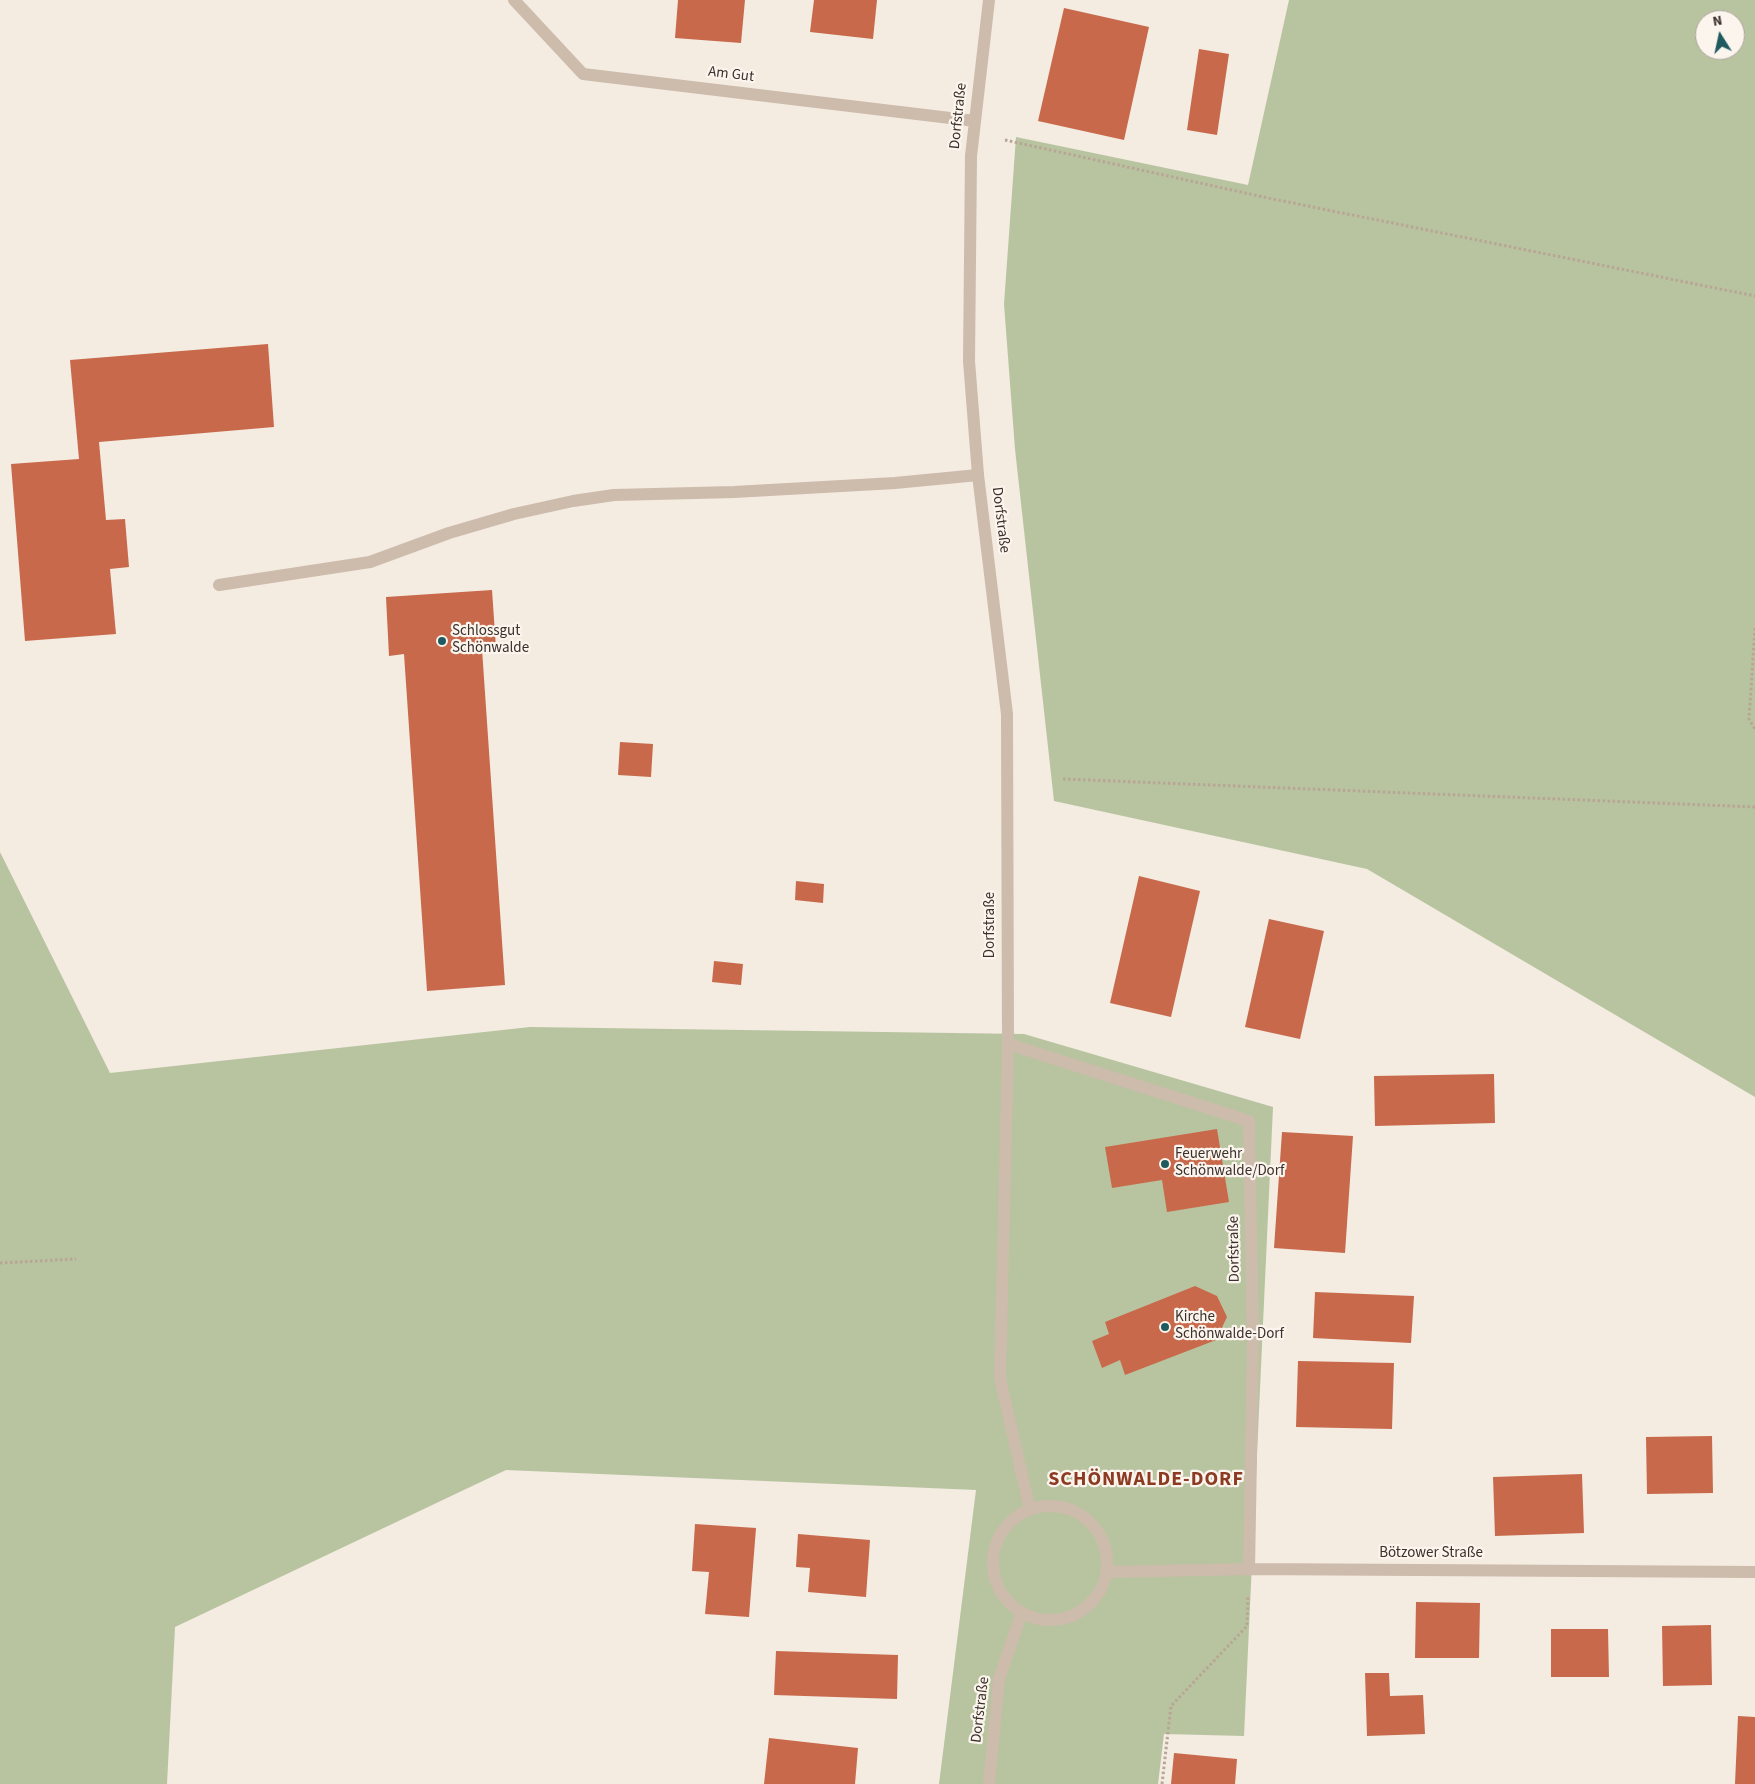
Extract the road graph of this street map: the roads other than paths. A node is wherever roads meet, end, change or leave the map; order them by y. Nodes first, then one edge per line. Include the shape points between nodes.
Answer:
1 (514, 0) edge
2 (989, 0) edge
3 (974, 121) junction
4 (978, 475) junction
5 (219, 585) dead end
6 (1008, 1044) junction
7 (1030, 1510) junction
8 (1249, 1569) junction
9 (1107, 1572) junction
10 (1755, 1572) edge
11 (1022, 1612) junction
12 (989, 1784) edge

1 - 3 street, Am Gut via 583,74
2 - 3 street, Dorfstraße
3 - 4 street, Dorfstraße via 969,361
4 - 5 street via 734,492 614,494 514,514 370,562
4 - 6 street, Dorfstraße via 1007,714
6 - 7 street, Dorfstraße via 1000,1378
6 - 8 street, Dorfstraße via 1249,1121 1253,1344
7 - 9 street via 1063,1507 1080,1514 1102,1539 1107,1555
7 - 11 street via 1014,1519 994,1550 993,1568 998,1586 1008,1601
8 - 9 street, Bötzower Straße
8 - 10 street, Bötzower Straße
9 - 11 street via 1101,1590 1090,1604 1075,1614 1039,1619
11 - 12 street, Dorfstraße via 999,1679

